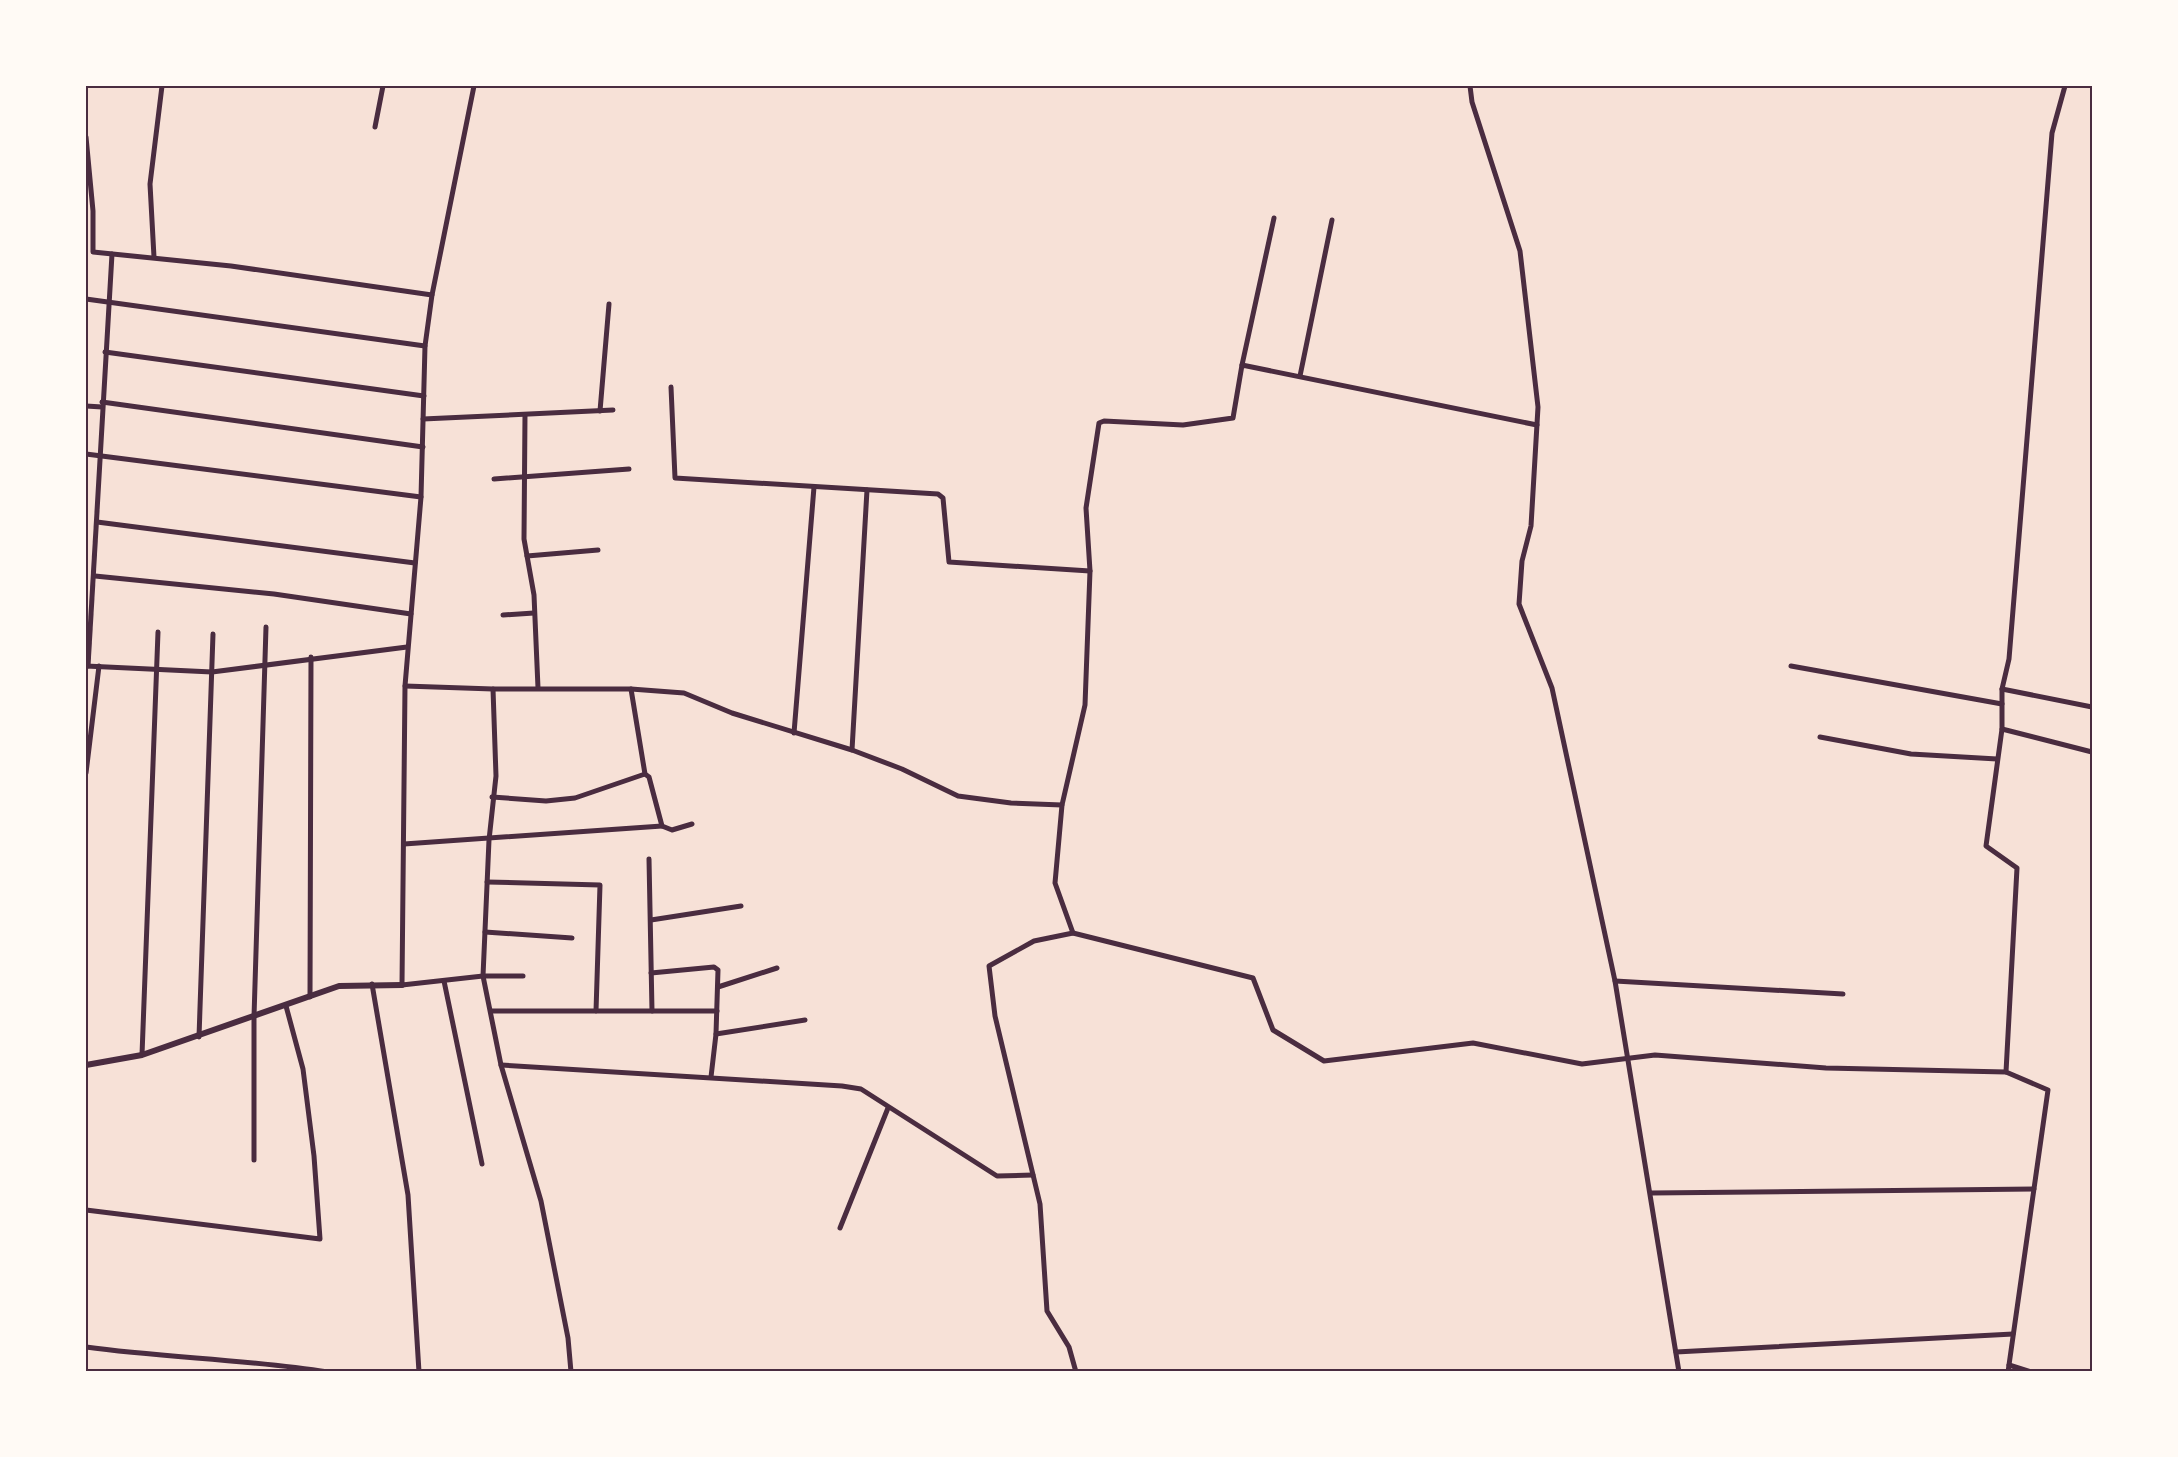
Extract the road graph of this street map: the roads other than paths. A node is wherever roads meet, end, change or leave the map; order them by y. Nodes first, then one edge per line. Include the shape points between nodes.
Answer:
1 (162, 86) edge
2 (383, 86) edge
3 (474, 86) edge
4 (1470, 86) edge
5 (2065, 86) edge
6 (375, 127) dead end
7 (86, 137) edge
8 (1274, 218) dead end
9 (1332, 220) dead end
10 (112, 254) junction
11 (154, 257) junction
12 (432, 295) junction
13 (86, 299) edge
14 (109, 303) junction
15 (609, 304) dead end
16 (425, 345) junction
17 (105, 352) junction
18 (1242, 365) junction
19 (1300, 376) junction
20 (671, 387) dead end
21 (424, 396) junction
22 (102, 405) junction
23 (86, 406) edge
24 (613, 410) dead end
25 (600, 411) junction
26 (525, 415) junction
27 (423, 419) junction
28 (1537, 425) junction
29 (423, 447) junction
30 (86, 454) edge
31 (98, 456) junction
32 (629, 469) dead end
33 (524, 476) junction
34 (494, 479) dead end
35 (814, 487) junction
36 (867, 490) junction
37 (421, 497) junction
38 (97, 522) junction
39 (598, 550) dead end
40 (527, 556) junction
41 (415, 562) junction
42 (1090, 572) junction
43 (95, 576) junction
44 (534, 613) junction
45 (411, 614) junction
46 (503, 615) dead end
47 (266, 627) dead end
48 (158, 632) dead end
49 (213, 634) dead end
50 (407, 646) junction
51 (310, 657) junction
52 (87, 666) edge
53 (99, 666) junction
54 (266, 666) junction
55 (1791, 666) dead end
56 (155, 669) junction
57 (212, 672) junction
58 (405, 686) junction
59 (538, 688) junction
60 (493, 689) junction
61 (631, 689) junction
62 (2002, 689) junction
63 (2002, 704) junction
64 (2092, 707) edge
65 (2002, 729) junction
66 (794, 733) junction
67 (1820, 737) dead end
68 (852, 750) junction
69 (2092, 752) edge
70 (1997, 759) junction
71 (86, 773) edge
72 (645, 774) junction
73 (492, 797) junction
74 (1062, 805) junction
75 (692, 824) dead end
76 (662, 826) junction
77 (489, 840) junction
78 (404, 844) junction
79 (649, 859) dead end
80 (487, 882) junction
81 (741, 906) dead end
82 (651, 920) junction
83 (485, 932) junction
84 (1073, 933) junction
85 (572, 938) dead end
86 (777, 968) dead end
87 (651, 973) junction
88 (523, 975) dead end
89 (483, 976) junction
90 (444, 981) junction
91 (1614, 981) junction
92 (372, 984) junction
93 (402, 985) junction
94 (718, 987) junction
95 (1843, 994) dead end
96 (310, 997) junction
97 (286, 1006) junction
98 (491, 1011) junction
99 (596, 1011) junction
100 (652, 1011) junction
101 (717, 1011) junction
102 (254, 1017) junction
103 (805, 1020) dead end
104 (716, 1034) junction
105 (199, 1037) junction
106 (142, 1055) junction
107 (1626, 1059) junction
108 (86, 1065) edge
109 (501, 1065) junction
110 (2006, 1072) junction
111 (711, 1077) junction
112 (888, 1108) junction
113 (254, 1160) dead end
114 (482, 1164) dead end
115 (1032, 1175) junction
116 (2034, 1189) junction
117 (1651, 1193) junction
118 (86, 1210) edge
119 (840, 1228) dead end
120 (2013, 1334) junction
121 (86, 1347) edge
122 (1676, 1352) junction
123 (282, 1368) edge
124 (2008, 1368) edge
125 (328, 1371) edge
126 (419, 1371) edge
127 (571, 1371) edge
128 (1076, 1371) edge
129 (1679, 1371) edge
130 (2031, 1371) edge

1 - 11 street via 150,184
2 - 6 street
3 - 12 street
4 - 28 street via 1520,252
5 - 62 street via 2052,133 2009,659
7 - 10 street via 93,211 92,252
8 - 18 street
9 - 19 street
10 - 11 street
10 - 14 street
11 - 12 street
12 - 16 street
13 - 14 street
14 - 16 street
14 - 17 street
15 - 25 street
16 - 21 street
17 - 21 street
17 - 22 street
18 - 19 street
18 - 42 street via 1233,418 1183,426 1099,423 1086,508
19 - 28 street
20 - 35 street via 675,478
21 - 27 street
22 - 23 street
22 - 29 street
22 - 31 street
24 - 25 street
25 - 26 street
26 - 27 street
26 - 33 street
27 - 29 street
28 - 91 street via 1531,526 1522,561 1519,604 1552,688
29 - 37 street
30 - 31 street
31 - 37 street
31 - 38 street
32 - 33 street
33 - 34 street
33 - 40 street
35 - 36 street
35 - 66 street
36 - 42 street via 942,495 948,559 952,563
36 - 68 street
37 - 41 street
38 - 41 street
38 - 43 street
39 - 40 street
40 - 44 street
41 - 45 street
42 - 74 street via 1085,705
43 - 45 street via 274,594
43 - 52 street
44 - 46 street
44 - 59 street
45 - 50 street
47 - 54 street
48 - 56 street
49 - 57 street
50 - 51 street
50 - 58 street
51 - 54 street
51 - 96 street
52 - 53 street
53 - 56 street
53 - 71 street
54 - 57 street
54 - 102 street
55 - 63 street
56 - 57 street
56 - 106 street
57 - 105 street
58 - 60 street
58 - 78 street
59 - 60 street
59 - 61 street
60 - 73 street
61 - 66 street via 684,693
61 - 72 street
62 - 63 street
62 - 64 street
63 - 65 street
65 - 69 street
65 - 70 street
66 - 68 street
67 - 70 street via 1911,754
68 - 74 street via 958,796
70 - 110 street via 1986,846 2017,868
72 - 73 street via 575,798 546,801
72 - 76 street
73 - 77 street
74 - 84 street via 1054,883
75 - 76 street via 672,830
76 - 77 street
77 - 78 street
77 - 80 street
78 - 93 street
79 - 82 street
80 - 83 street
80 - 99 street via 600,885
81 - 82 street
82 - 87 street
83 - 85 street
83 - 89 street
84 - 107 street via 1253,978 1273,1030 1324,1061 1473,1043 1582,1064
84 - 115 street via 1034,941 989,966 995,1016
86 - 94 street
87 - 94 street via 714,967 719,972
87 - 100 street
88 - 89 street
89 - 90 street
89 - 98 street
90 - 93 street
90 - 114 street
91 - 95 street
91 - 107 street via 1624,1026
92 - 93 street
92 - 96 street via 339,986
92 - 126 street via 408,1195
94 - 101 street
96 - 97 street
97 - 102 street
97 - 118 street via 303,1069 320,1239
98 - 99 street
98 - 109 street
99 - 100 street
100 - 101 street
101 - 104 street
102 - 105 street
102 - 113 street
103 - 104 street
104 - 111 street
105 - 106 street
106 - 108 street
107 - 110 street via 1655,1055 1826,1068
107 - 117 street
109 - 111 street
109 - 127 street via 541,1201
110 - 116 street via 2048,1090
111 - 112 street via 861,1089
112 - 115 street via 998,1176
112 - 119 street
115 - 128 street via 1040,1204 1047,1311 1069,1347
116 - 117 street
116 - 120 street
117 - 122 street
120 - 122 street
120 - 124 street
121 - 123 street
122 - 129 street
123 - 125 street
124 - 130 street

